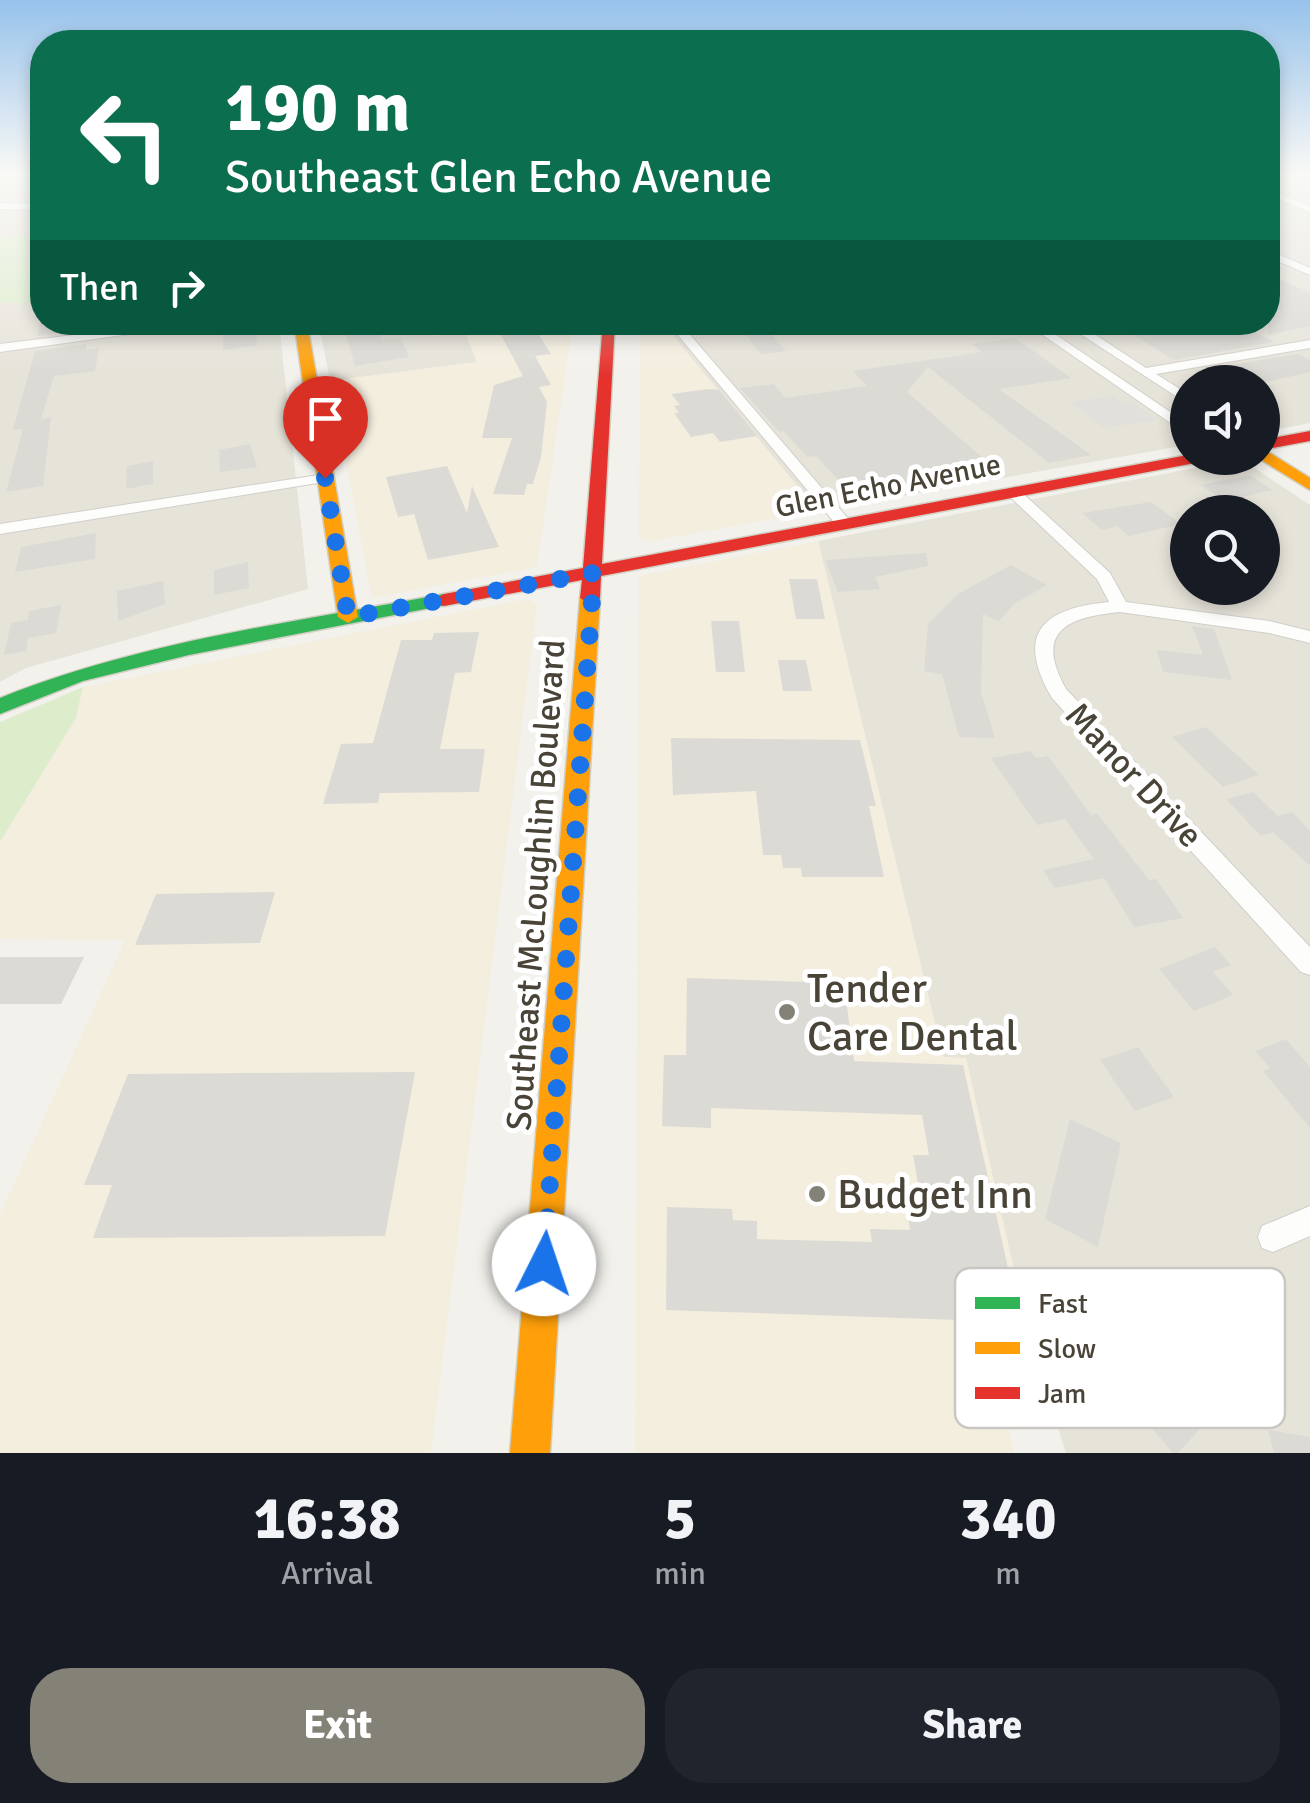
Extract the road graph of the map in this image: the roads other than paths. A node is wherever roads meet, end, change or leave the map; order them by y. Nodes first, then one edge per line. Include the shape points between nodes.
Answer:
1 (1292, 254) dead end
2 (1280, 255) edge
3 (1280, 259) edge
4 (1310, 272) edge
5 (106, 335) edge
6 (302, 335) edge
7 (608, 335) edge
8 (683, 335) edge
9 (1048, 335) edge
10 (1086, 335) edge
11 (1310, 344) edge
12 (0, 348) edge
13 (1143, 372) junction
14 (1170, 389) edge
15 (1170, 419) edge
16 (1310, 436) edge
17 (1280, 442) edge
18 (1170, 463) edge
19 (1280, 465) edge
20 (325, 478) junction
21 (1310, 485) edge
22 (1014, 492) junction
23 (844, 525) junction
24 (0, 530) edge
25 (594, 573) junction
26 (1120, 607) junction
27 (348, 617) junction
28 (1310, 637) edge
29 (0, 706) edge
30 (1310, 964) edge
31 (1310, 1221) edge
32 (1272, 1237) dead end
33 (530, 1453) edge

1 - 2 street
3 - 4 street
5 - 12 street
6 - 20 street
7 - 25 street, Southeast McLoughlin Boulevard
8 - 23 street
9 - 15 street
10 - 13 street
11 - 13 street
13 - 14 street
16 - 17 street
18 - 22 street, Glen Echo Avenue
19 - 21 street
20 - 24 street
20 - 27 street
22 - 23 street, Glen Echo Avenue
22 - 26 street via 1104,577
23 - 25 street, Glen Echo Avenue
25 - 27 street, Glen Echo Avenue
25 - 33 street, Southeast McLoughlin Boulevard
26 - 28 street
26 - 30 street, Manor Drive via 1077,612 1049,630 1040,658 1045,674
27 - 29 street, Glen Echo Avenue via 102,668
31 - 32 street

